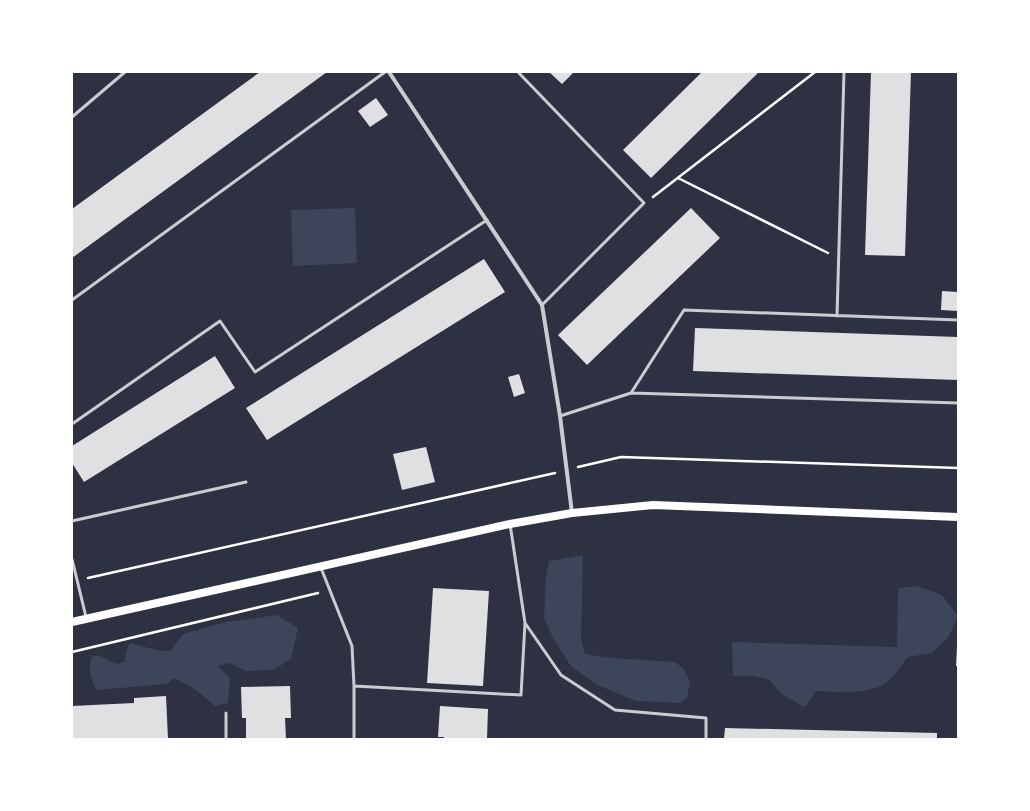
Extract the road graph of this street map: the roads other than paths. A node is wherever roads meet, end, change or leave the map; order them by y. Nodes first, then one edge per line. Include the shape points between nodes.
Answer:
1 (125, 72) edge
2 (385, 72) edge
3 (389, 72) edge
4 (518, 72) edge
5 (844, 72) edge
6 (72, 117) edge
7 (487, 220) junction
8 (72, 300) edge
9 (542, 305) junction
10 (838, 316) junction
11 (958, 320) edge
12 (631, 393) junction
13 (958, 403) edge
14 (560, 416) junction
15 (72, 424) edge
16 (246, 482) dead end
17 (572, 513) junction
18 (958, 517) edge
19 (72, 521) edge
20 (510, 524) junction
21 (72, 559) edge
22 (320, 566) junction
23 (86, 618) junction
24 (72, 622) edge
25 (525, 623) junction
26 (354, 686) junction
27 (226, 713) dead end
28 (226, 739) edge
29 (354, 739) edge
30 (706, 739) edge

1 - 6 lane
2 - 8 lane
3 - 7 street
4 - 9 lane via 644,203
5 - 10 lane
7 - 9 street
7 - 15 lane via 255,372 220,321
9 - 14 street
10 - 11 lane
10 - 12 lane via 684,310
12 - 13 lane
12 - 14 lane
14 - 17 street
16 - 19 lane
17 - 18 main road via 653,505
17 - 20 main road
20 - 22 main road
20 - 25 lane
21 - 23 lane
22 - 23 main road
22 - 26 lane via 352,646
23 - 24 main road
25 - 26 lane via 521,695
25 - 30 lane via 561,675 615,710 706,718
26 - 29 lane
27 - 28 lane

